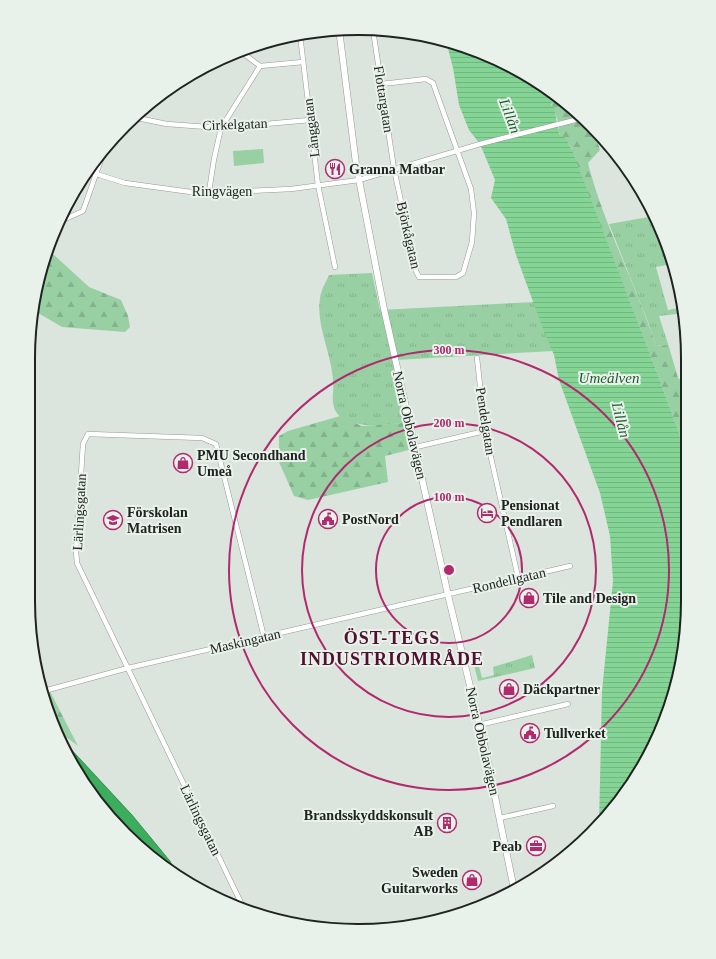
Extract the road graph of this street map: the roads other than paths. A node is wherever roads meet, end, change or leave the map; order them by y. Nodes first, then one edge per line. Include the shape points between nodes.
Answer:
1 (340, 36) edge
2 (374, 36) edge
3 (301, 40) edge
4 (246, 55) edge
5 (303, 62) junction
6 (260, 66) junction
7 (381, 84) junction
8 (141, 119) edge
9 (575, 119) edge
10 (310, 120) junction
11 (221, 128) junction
12 (457, 152) junction
13 (100, 164) edge
14 (394, 169) junction
15 (93, 173) edge
16 (97, 174) junction
17 (359, 180) junction
18 (318, 185) junction
19 (209, 192) junction
20 (67, 218) edge
21 (335, 267) dead end
22 (477, 358) dead end
23 (485, 431) junction
24 (416, 448) junction
25 (570, 566) dead end
26 (518, 577) junction
27 (448, 594) junction
28 (264, 637) junction
29 (128, 668) junction
30 (48, 690) edge
31 (568, 704) dead end
32 (480, 725) junction
33 (80, 765) edge
34 (97, 791) edge
35 (553, 806) dead end
36 (500, 818) junction
37 (125, 824) edge
38 (159, 856) edge
39 (513, 885) edge
40 (240, 901) edge

1 - 17 street, Norra Obbolavägen
2 - 7 street, Flottargatan
3 - 5 street, Långgatan
4 - 6 street
5 - 6 street
5 - 10 street, Långgatan
6 - 11 street
7 - 12 street via 431,80
7 - 14 street, Flottargatan
8 - 11 street, Cirkelgatan via 167,124
9 - 12 street, Ringvägen
10 - 11 street, Cirkelgatan
10 - 18 street, Långgatan
11 - 19 street
12 - 14 street, Ringvägen
12 - 14 street, Björkågatan via 471,189 474,213 472,242 463,273 456,277 419,277
13 - 16 street
14 - 17 street, Ringvägen
15 - 16 street, Ringvägen
16 - 19 street, Ringvägen via 125,183
16 - 20 street via 83,211
17 - 18 street, Ringvägen
17 - 24 street, Norra Obbolavägen via 384,309
18 - 19 street, Ringvägen via 280,190
18 - 21 street, Långgatan
22 - 23 street, Pendelgatan
23 - 24 street
23 - 26 street, Pendelgatan
24 - 27 street, Norra Obbolavägen
25 - 26 street, Rondellgatan
26 - 27 street, Rondellgatan
27 - 28 street, Maskingatan
27 - 32 street, Norra Obbolavägen
28 - 29 street, Maskingatan
28 - 29 street, Lärlingsgatan via 216,444 202,438 88,434 83,444 77,563
29 - 30 street, Maskingatan
29 - 40 street, Lärlingsgatan
31 - 32 street
32 - 36 street, Norra Obbolavägen
33 - 38 highway via 130,819
34 - 37 highway
35 - 36 street
36 - 39 street, Norra Obbolavägen

